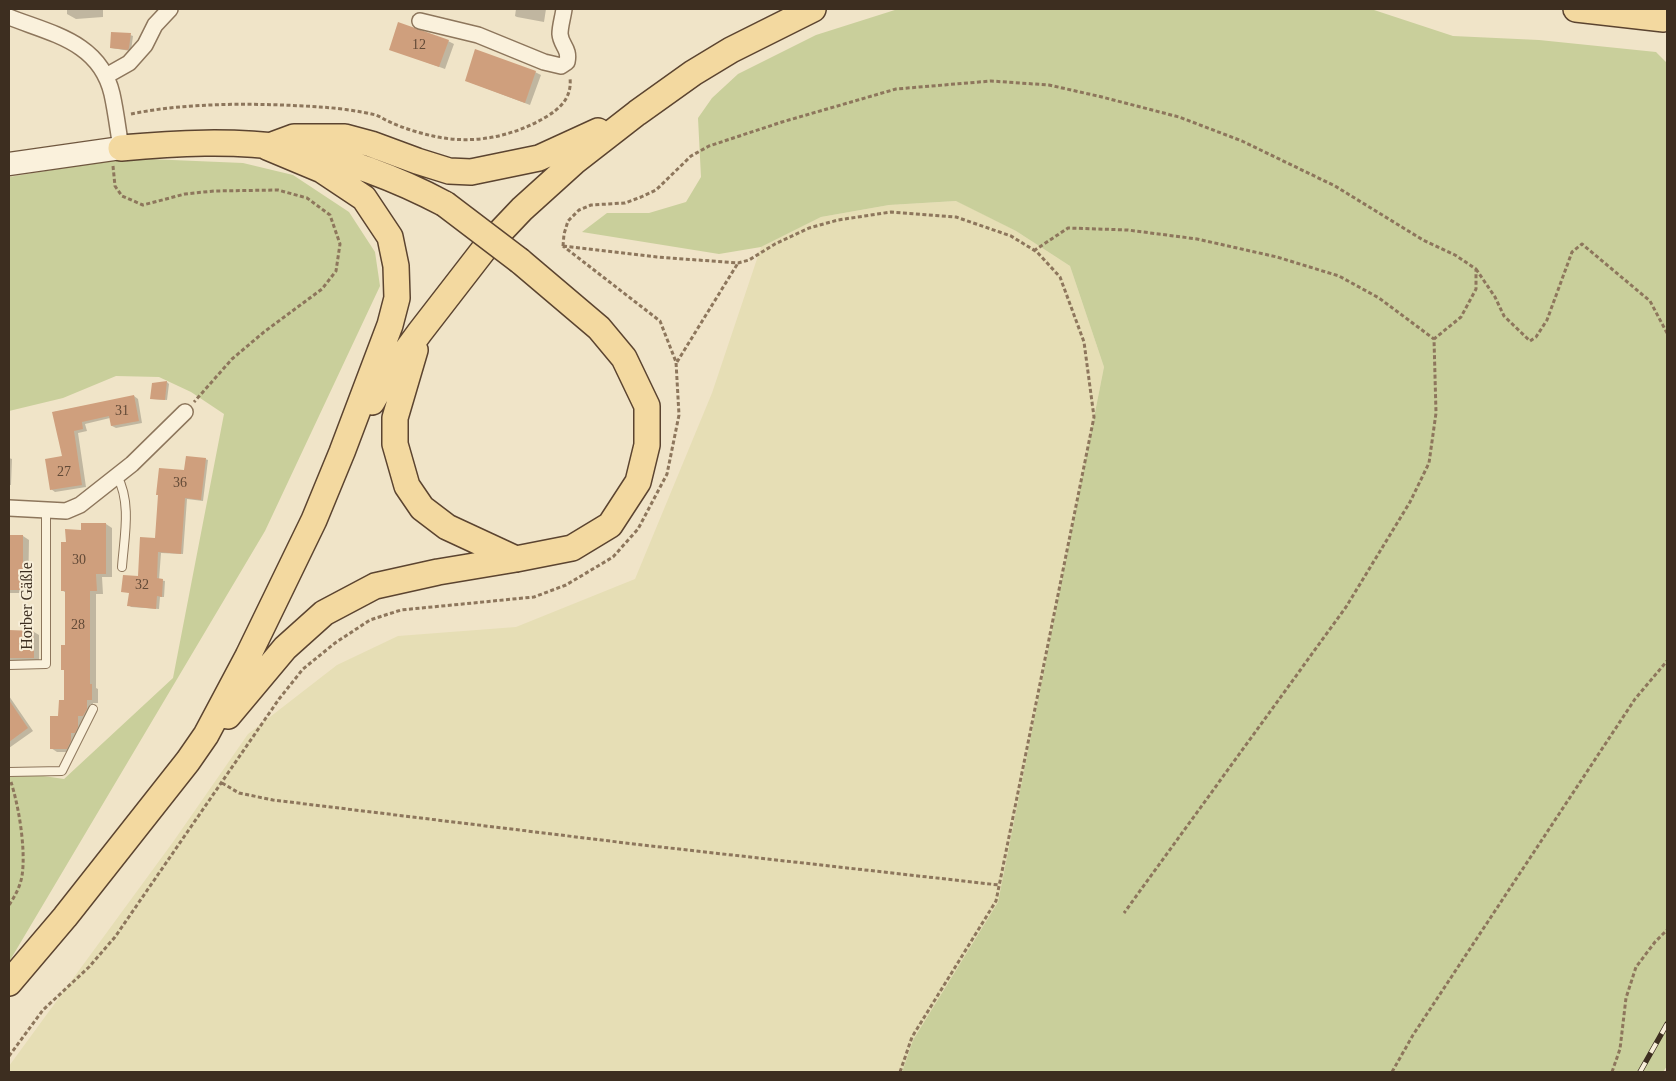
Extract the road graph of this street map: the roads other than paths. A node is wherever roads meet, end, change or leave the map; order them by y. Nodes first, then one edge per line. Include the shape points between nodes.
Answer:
1 (170, 9) edge
2 (564, 9) edge
3 (813, 9) edge
4 (1576, 9) edge
5 (1666, 9) edge
6 (9, 17) edge
7 (420, 21) dead end
8 (106, 76) junction
9 (637, 113) junction
10 (267, 147) junction
11 (116, 149) junction
12 (9, 164) edge
13 (420, 332) junction
14 (185, 412) road end
15 (342, 452) junction
16 (118, 476) junction
17 (9, 508) edge
18 (46, 511) junction
19 (516, 560) junction
20 (122, 568) dead end
21 (9, 665) edge
22 (94, 709) dead end
23 (206, 735) junction
24 (9, 772) edge
25 (9, 983) edge

1 - 8 street via 129,63
2 - 7 street via 560,34 568,54 567,62 561,66 478,35
3 - 9 main road via 731,50
4 - 5 main road via 1664,19
6 - 8 street via 74,43 91,55
8 - 11 street via 112,93
9 - 10 main road via 539,158 471,172 449,171 344,137 294,138
9 - 13 main road via 574,162 522,209 484,248
10 - 11 main road via 212,144
10 - 15 main road via 322,170 364,198 390,237 396,266 397,298
10 - 19 main road, bridge via 288,148 339,161 402,183 445,204 520,261 599,328 624,358 647,406 647,445 638,482 610,525 572,548
11 - 12 main road
13 - 15 main road via 384,381
13 - 19 main road via 395,418 395,444 407,486 422,508 447,527
14 - 16 street
15 - 23 main road via 314,520
16 - 18 street via 80,505 66,511
16 - 20 lane via 126,503
17 - 18 street
18 - 21 lane, Horber Gäßle via 46,664
19 - 23 main road via 376,586 324,613 285,648 215,731
22 - 24 lane via 62,771
23 - 25 main road via 65,917

